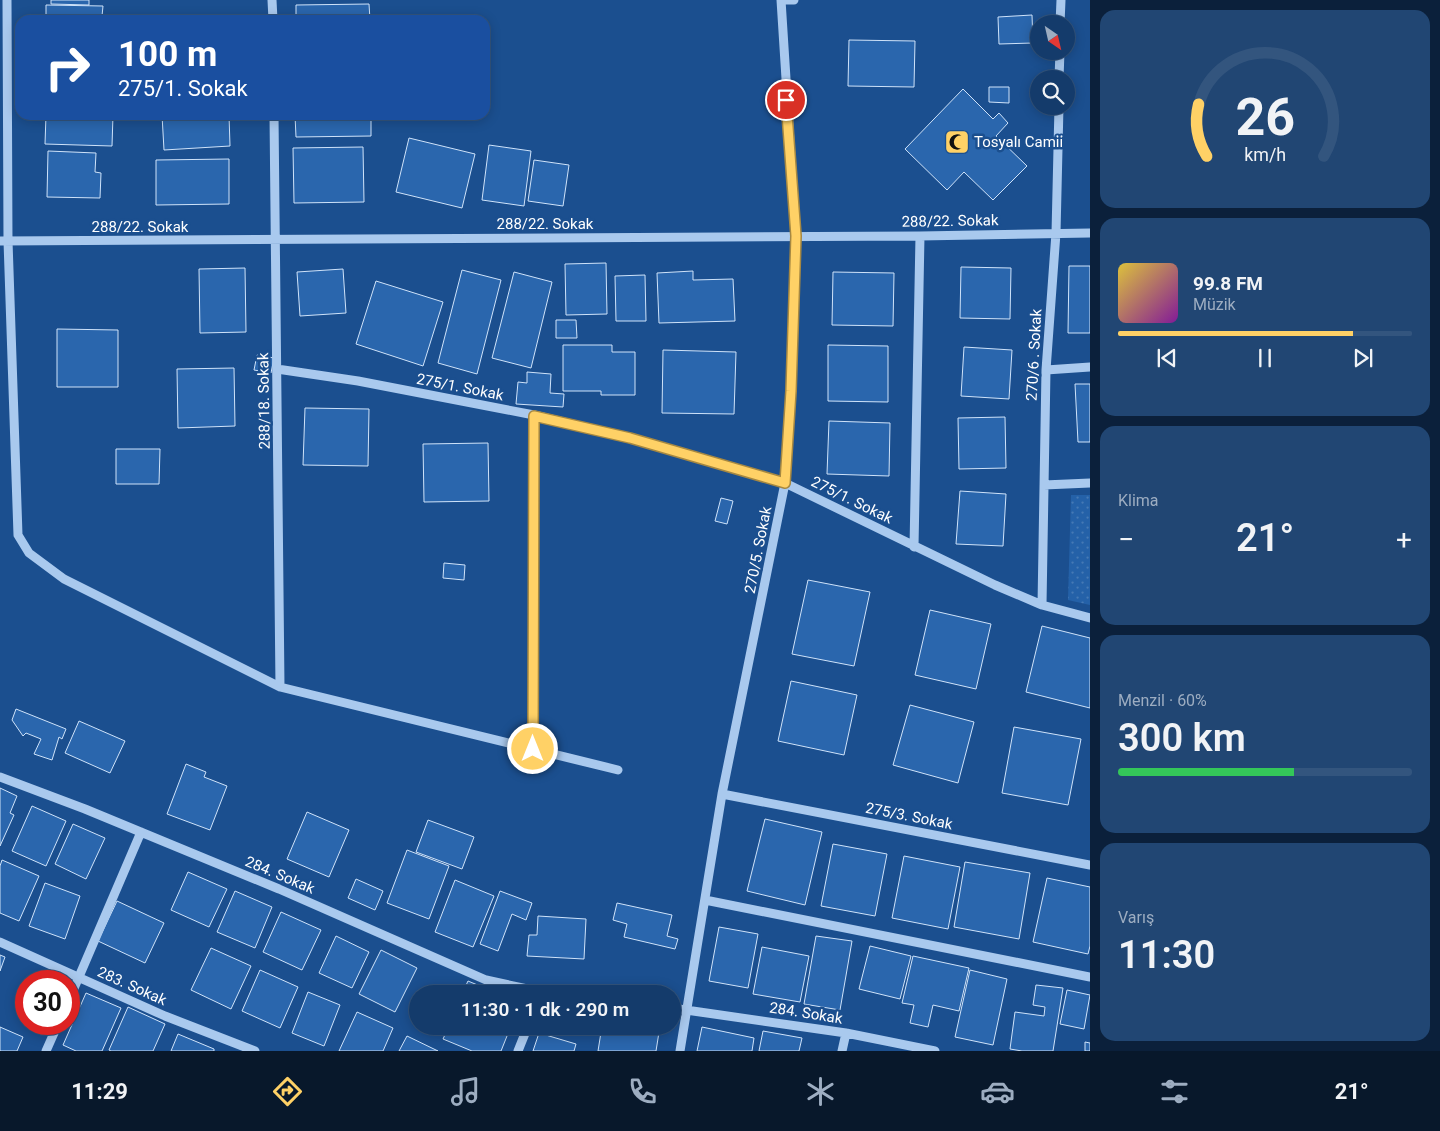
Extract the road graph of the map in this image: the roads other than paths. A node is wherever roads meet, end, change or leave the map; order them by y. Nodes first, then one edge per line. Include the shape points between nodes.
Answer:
1 (7, 0) edge
2 (272, 0) edge
3 (780, 0) edge
4 (794, 0) edge
5 (1060, 0) edge
6 (273, 15) edge
7 (1060, 15) edge
8 (1059, 115) edge
9 (274, 120) edge
10 (1056, 233) junction
11 (1090, 233) edge
12 (796, 236) junction
13 (920, 236) junction
14 (276, 240) junction
15 (4, 241) edge
16 (1090, 367) edge
17 (277, 369) junction
18 (1046, 370) junction
19 (534, 416) junction
20 (785, 483) junction
21 (1090, 484) edge
22 (1044, 485) junction
23 (914, 547) junction
24 (1042, 604) junction
25 (1090, 618) edge
26 (280, 687) junction
27 (533, 749) junction
28 (618, 770) dead end
29 (0, 777) edge
30 (722, 794) junction
31 (141, 832) junction
32 (1090, 865) edge
33 (705, 900) junction
34 (0, 942) edge
35 (63, 970) edge
36 (80, 975) edge
37 (80, 977) edge
38 (1090, 978) edge
39 (509, 985) edge
40 (681, 1009) edge
41 (687, 1009) junction
42 (846, 1033) junction
43 (53, 1035) edge
44 (524, 1035) edge
45 (46, 1051) edge
46 (255, 1051) edge
47 (518, 1051) edge
48 (680, 1051) edge
49 (842, 1051) edge
50 (935, 1051) edge

1 - 15 street
2 - 6 street
3 - 4 street
3 - 12 street, 270/5. Sokak
5 - 7 street
8 - 10 street, 270/6 . Sokak
9 - 14 street, 288/18. Sokak
10 - 11 street, 288/22. Sokak
10 - 13 street, 288/22. Sokak
10 - 18 street, 270/6 . Sokak
12 - 13 street, 288/22. Sokak
12 - 14 street, 288/22. Sokak
12 - 20 street, 270/5. Sokak
13 - 23 street
14 - 15 street, 288/22. Sokak
14 - 17 street, 288/18. Sokak
15 - 26 street via 18,535 29,553 64,579
16 - 18 street
17 - 19 street, 275/1. Sokak via 358,381
17 - 26 street, 288/18. Sokak
18 - 22 street, 270/6 . Sokak
19 - 20 street, 275/1. Sokak via 630,438
19 - 27 street
20 - 23 street, 275/1. Sokak
20 - 30 street, 270/5. Sokak
21 - 22 street
22 - 24 street, 270/6 . Sokak
23 - 24 street, 275/1. Sokak
24 - 25 street, 275/1. Sokak
26 - 27 street
27 - 28 street
29 - 31 street, 284. Sokak
30 - 32 street, 275/3. Sokak
30 - 33 street, 270/5. Sokak
31 - 36 street
31 - 39 street, 284. Sokak via 486,980
33 - 38 street
33 - 41 street, 270/5. Sokak
34 - 35 street, 283. Sokak
37 - 46 street, 283. Sokak via 165,1016
40 - 41 street, 284. Sokak
41 - 42 street, 284. Sokak
41 - 48 street, 270/5. Sokak
42 - 49 street
42 - 50 street, 284. Sokak
43 - 45 street
44 - 47 street

